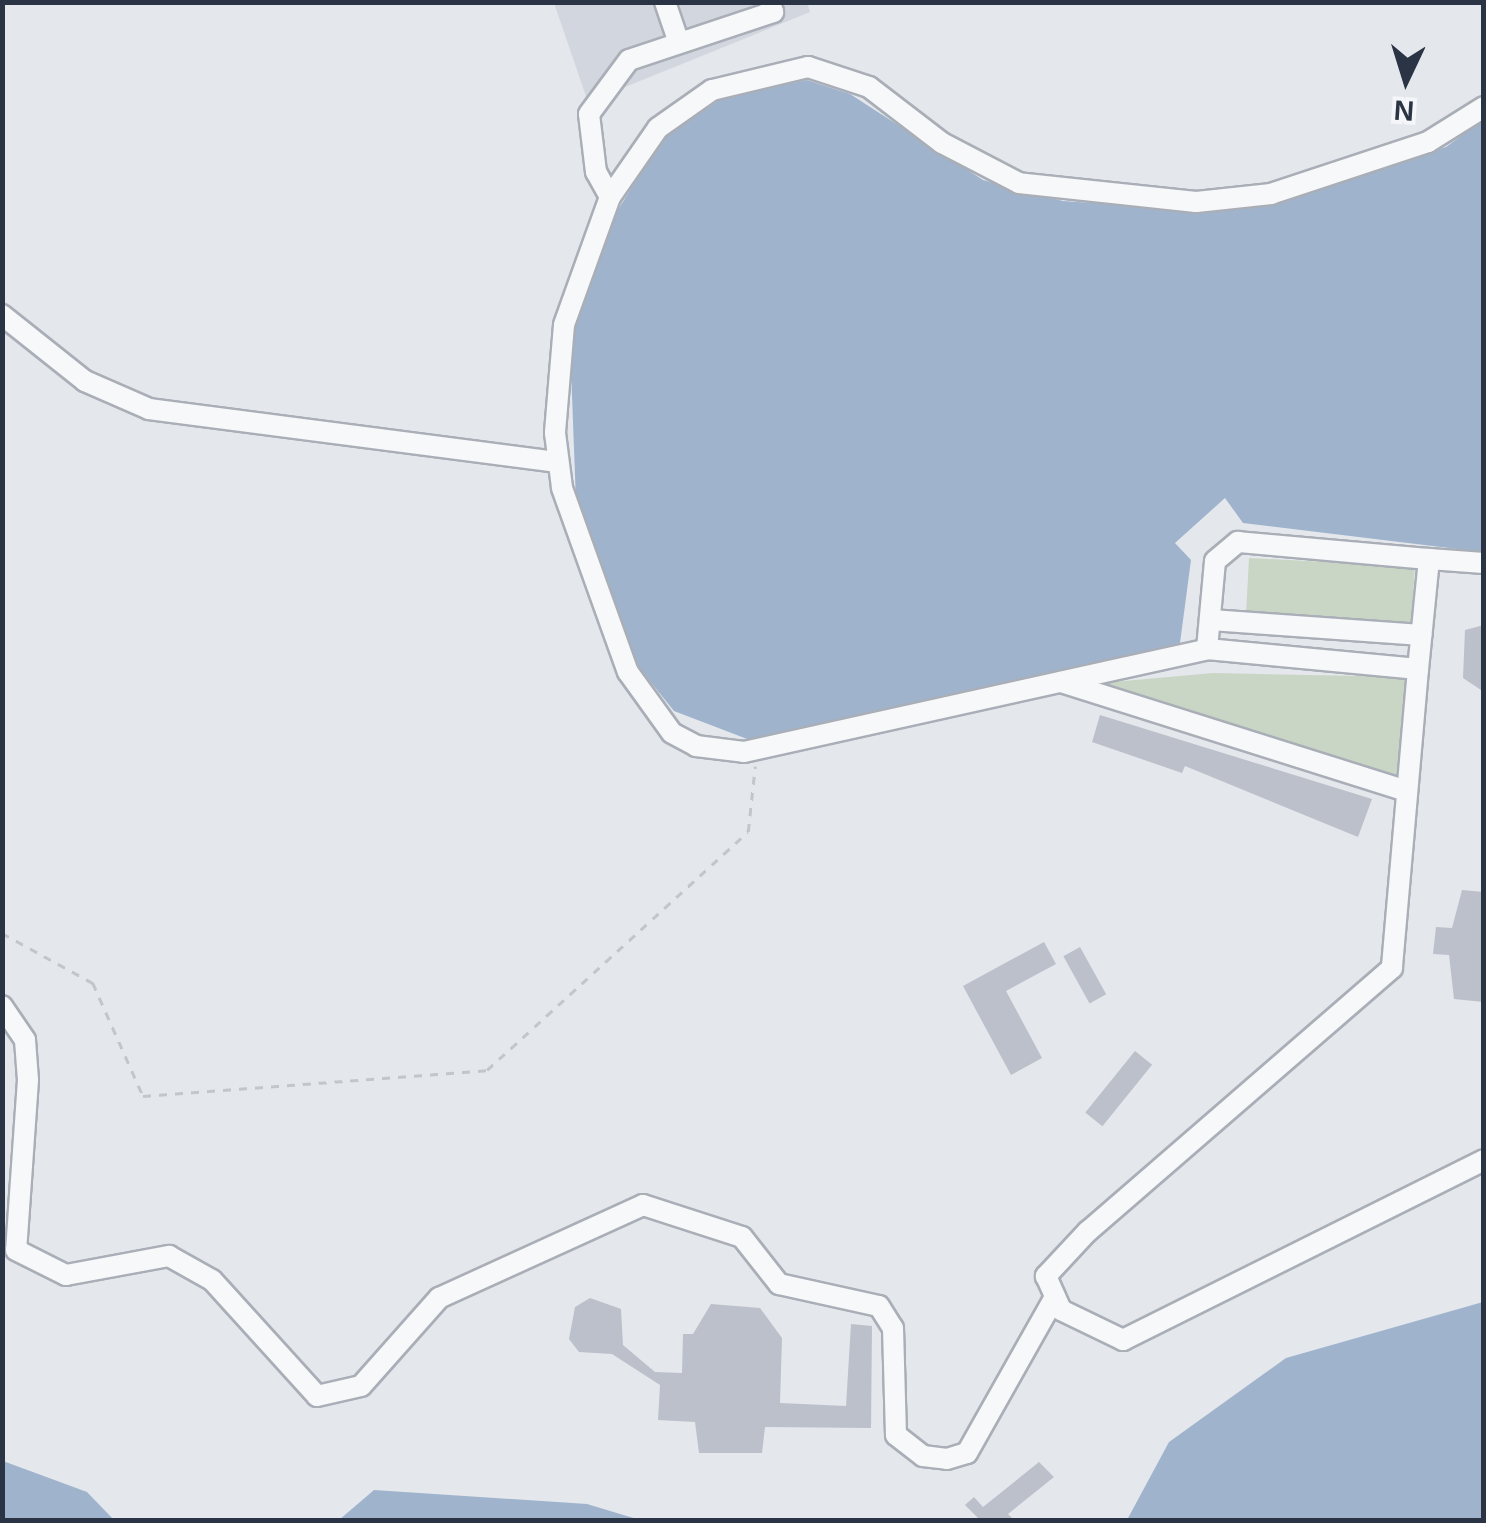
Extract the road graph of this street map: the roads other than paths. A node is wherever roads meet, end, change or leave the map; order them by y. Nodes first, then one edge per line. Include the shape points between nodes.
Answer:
1 (664, 2) edge
2 (770, 2) edge
3 (679, 43) junction
4 (1484, 107) edge
5 (610, 197) junction
6 (5, 320) edge
7 (556, 462) junction
8 (1429, 559) junction
9 (1484, 563) edge
10 (1211, 620) junction
11 (1421, 636) junction
12 (1207, 649) junction
13 (1418, 670) junction
14 (1059, 681) junction
15 (1406, 791) junction
16 (2, 1006) edge
17 (1484, 1160) edge
18 (1055, 1296) junction

1 - 3 street
2 - 3 street via 773,12
3 - 5 street via 629,60 589,114 596,172
4 - 5 street via 1428,142 1271,194 1196,202 1019,184 942,143 869,87 808,68 780,69 683,106
5 - 7 street via 564,325
6 - 7 street via 85,381 149,409
7 - 14 street via 628,672 651,708 696,746 754,750
8 - 9 street
8 - 10 street via 1238,542 1215,561
8 - 11 street
10 - 11 street
10 - 12 street
11 - 13 street
12 - 13 street
12 - 14 street
13 - 15 street
14 - 15 street
15 - 18 street via 1392,968 1088,1231 1046,1276
16 - 18 street via 25,1040 28,1080 16,1250 66,1275 169,1256 212,1280 317,1396 361,1386 439,1298 643,1205 742,1237 779,1284 880,1306 894,1328 896,1435 923,1456 948,1459 967,1452
17 - 18 street via 1123,1340 1061,1310

